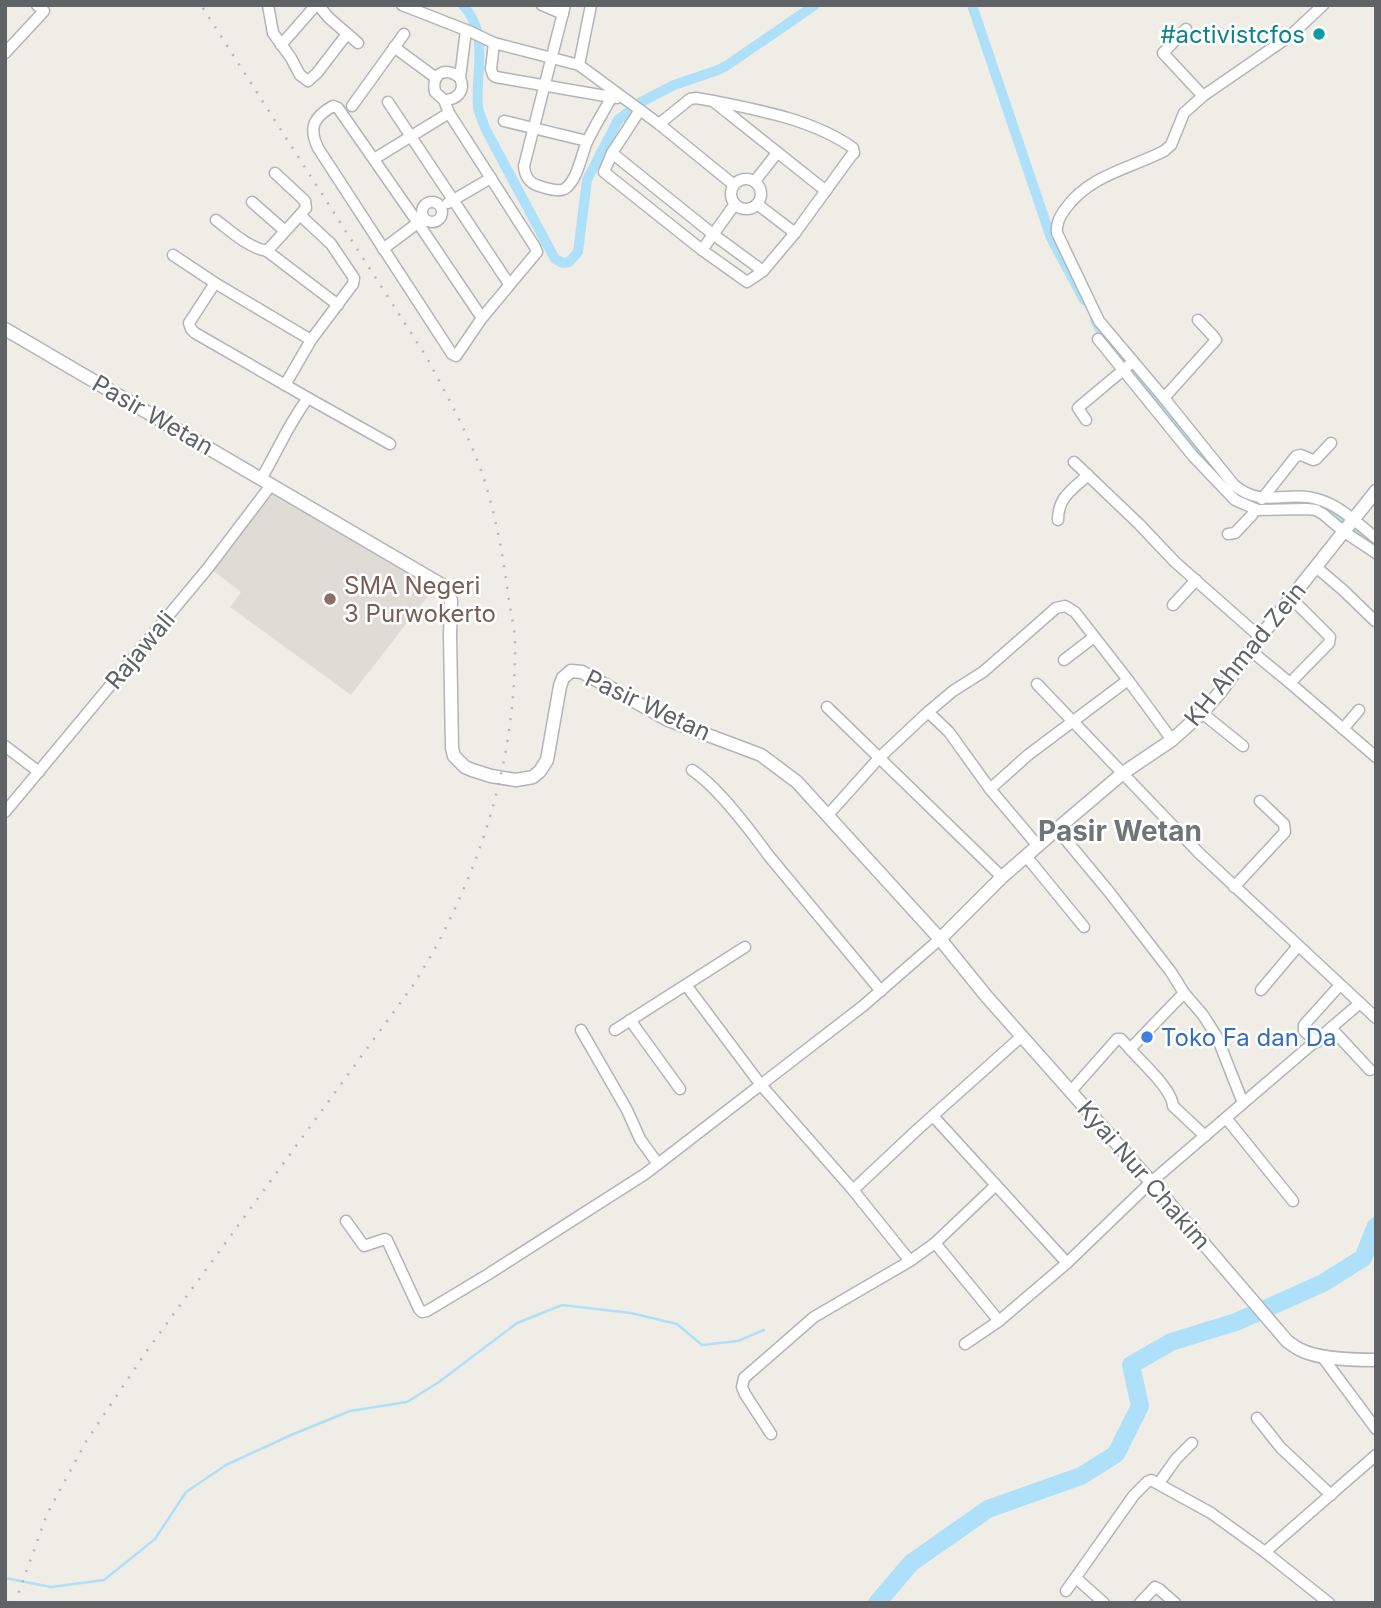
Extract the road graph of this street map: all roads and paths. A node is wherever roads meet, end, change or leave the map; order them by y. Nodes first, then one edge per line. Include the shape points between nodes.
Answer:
1 (37, 5) edge
2 (268, 5) edge
3 (317, 5) edge
4 (402, 5) edge
5 (542, 5) edge
6 (591, 5) edge
7 (1323, 5) edge
8 (564, 9) edge
9 (1186, 29) dead end
10 (473, 33) junction
11 (347, 34) junction
12 (404, 34) dead end
13 (358, 43) dead end
14 (494, 43) junction
15 (281, 46) junction
16 (394, 47) junction
17 (5, 52) edge
18 (552, 58) junction
19 (579, 65) junction
20 (436, 78) junction
21 (460, 78) junction
22 (545, 85) junction
23 (1203, 96) junction
24 (444, 100) junction
25 (713, 101) junction
26 (388, 102) dead end
27 (628, 103) junction
28 (352, 106) dead end
29 (449, 113) junction
30 (504, 121) dead end
31 (659, 124) junction
32 (533, 128) junction
33 (411, 135) junction
34 (587, 141) junction
35 (612, 153) junction
36 (777, 153) junction
37 (374, 159) junction
38 (275, 173) dead end
39 (491, 178) junction
40 (755, 181) junction
41 (734, 185) junction
42 (826, 191) junction
43 (453, 201) junction
44 (252, 202) dead end
45 (735, 204) junction
46 (757, 204) junction
47 (300, 215) junction
48 (216, 220) dead end
49 (421, 220) junction
50 (285, 231) junction
51 (795, 233) junction
52 (714, 235) junction
53 (383, 249) junction
54 (702, 250) junction
55 (267, 251) junction
56 (173, 255) dead end
57 (763, 271) junction
58 (215, 283) junction
59 (509, 284) junction
60 (338, 305) junction
61 (482, 318) junction
62 (1198, 320) dead end
63 (5, 329) edge
64 (1098, 339) dead end
65 (311, 340) junction
66 (1128, 366) junction
67 (285, 386) junction
68 (308, 398) junction
69 (1164, 398) junction
70 (1086, 420) dead end
71 (1331, 443) dead end
72 (390, 444) dead end
73 (1074, 462) dead end
74 (1088, 475) junction
75 (266, 482) junction
76 (1376, 491) edge
77 (1262, 499) junction
78 (1255, 509) junction
79 (1058, 520) dead end
80 (1348, 526) junction
81 (1228, 534) dead end
82 (1375, 547) edge
83 (1316, 567) junction
84 (1196, 580) junction
85 (1291, 598) junction
86 (1173, 605) dead end
87 (1375, 621) edge
88 (1094, 637) junction
89 (1260, 637) junction
90 (1250, 650) junction
91 (1063, 660) dead end
92 (1128, 680) junction
93 (1290, 683) junction
94 (1037, 684) dead end
95 (827, 707) dead end
96 (1359, 710) dead end
97 (928, 712) junction
98 (1202, 713) junction
99 (1073, 722) junction
100 (1343, 729) junction
101 (1172, 740) junction
102 (5, 746) edge
103 (1243, 746) dead end
104 (1376, 757) edge
105 (879, 758) junction
106 (692, 770) dead end
107 (39, 772) junction
108 (1123, 773) junction
109 (990, 789) junction
110 (1260, 800) dead end
111 (5, 812) edge
112 (827, 816) junction
113 (1057, 829) junction
114 (1038, 846) junction
115 (1026, 856) junction
116 (1002, 877) junction
117 (1234, 887) junction
118 (1084, 927) dead end
119 (940, 939) junction
120 (1298, 946) junction
121 (744, 947) dead end
122 (686, 985) junction
123 (1340, 985) junction
124 (1261, 990) dead end
125 (881, 991) junction
126 (1184, 993) junction
127 (1360, 1003) junction
128 (1376, 1018) edge
129 (630, 1020) junction
130 (1331, 1028) junction
131 (581, 1030) dead end
132 (615, 1030) dead end
133 (1022, 1036) junction
134 (1317, 1042) junction
135 (1130, 1049) junction
136 (1370, 1070) dead end
137 (761, 1085) junction
138 (680, 1089) dead end
139 (1071, 1091) junction
140 (1243, 1103) junction
141 (933, 1116) junction
142 (1226, 1118) junction
143 (1205, 1136) junction
144 (658, 1164) junction
145 (1151, 1182) junction
146 (996, 1185) junction
147 (853, 1190) junction
148 (1293, 1201) dead end
149 (346, 1221) dead end
150 (935, 1243) junction
151 (910, 1261) junction
152 (1067, 1263) junction
153 (999, 1321) junction
154 (965, 1343) dead end
155 (1321, 1355) junction
156 (1376, 1360) edge
157 (1257, 1418) dead end
158 (1376, 1429) edge
159 (771, 1434) dead end
160 (1192, 1443) dead end
161 (1376, 1455) edge
162 (1158, 1483) junction
163 (1331, 1495) junction
164 (1265, 1552) junction
165 (1076, 1578) junction
166 (1066, 1591) dead end
167 (1104, 1603) edge
168 (1140, 1603) edge
169 (1175, 1603) edge
170 (1329, 1603) edge

1 - 17 street via 44,11
2 - 15 street via 273,33
3 - 11 street
3 - 15 street
4 - 10 street
5 - 8 street
6 - 19 street
7 - 23 street via 1290,36
8 - 18 street
9 - 23 street via 1163,53
10 - 14 street
10 - 21 street
11 - 13 street
11 - 15 street via 308,81
12 - 16 street
14 - 18 street
14 - 22 street via 493,75
16 - 20 street
16 - 28 street
18 - 19 street
18 - 22 street
19 - 27 street
20 - 21 street via 443,72
20 - 24 street via 433,87
21 - 24 street via 460,94
22 - 27 street
22 - 32 street
23 - 66 street via 1184,113 1171,145 1083,190 1058,223 1058,233 1099,321
24 - 29 street
25 - 31 street via 690,99
25 - 36 street
25 - 42 street via 825,131 853,148 854,153
26 - 33 street
27 - 31 street
27 - 34 street
27 - 35 street
29 - 33 street
29 - 39 street
30 - 32 street
31 - 41 street
32 - 34 street
32 - 34 street via 525,176 541,187 566,188
33 - 37 street
33 - 43 street
35 - 52 street
35 - 54 street via 604,173
36 - 40 street
36 - 42 street
37 - 49 street
37 - 53 street via 338,108 333,106 316,118 312,132 318,148
38 - 47 street via 304,201 306,208
39 - 43 street
39 - 59 street via 537,252
40 - 41 street via 742,179
40 - 46 street via 761,191
41 - 45 street
42 - 51 street
43 - 49 street via 441,207 438,221
43 - 59 street
44 - 50 street
45 - 46 street via 747,209
45 - 52 street
46 - 51 street
47 - 50 street
47 - 60 street via 331,244 354,278
48 - 55 street via 247,244
49 - 53 street
49 - 61 street
50 - 55 street
51 - 57 street
52 - 54 street
52 - 57 street
53 - 61 street via 454,356
54 - 57 street via 744,281
55 - 60 street
56 - 58 street
58 - 65 street
58 - 67 street via 189,323 191,329
59 - 61 street
60 - 65 street
62 - 69 street via 1216,340
63 - 75 street, Pasir Wetan
64 - 66 street
65 - 67 street
66 - 69 street
66 - 70 street via 1078,408
66 - 78 street via 1193,456 1229,495
67 - 68 street
68 - 72 street
68 - 75 street, Rajawali via 286,431
69 - 77 street via 1234,485
71 - 77 street via 1316,459 1296,456
73 - 74 street
74 - 79 street via 1061,502
74 - 84 street
75 - 107 street, Rajawali via 208,568
75 - 112 street, Pasir Wetan via 445,589 451,600 452,748 466,767 516,780 540,771 547,760 560,685 568,672 576,671 668,720 761,755 797,782
76 - 80 street, KH Ahmad Zein
77 - 80 street via 1317,498 1336,507
78 - 80 street via 1311,509
78 - 81 street via 1235,533
80 - 82 street
80 - 83 street, KH Ahmad Zein
83 - 85 street, KH Ahmad Zein
83 - 87 street
84 - 86 street
84 - 89 street
85 - 89 street, KH Ahmad Zein
85 - 93 street via 1330,637
88 - 91 street
88 - 92 street
88 - 97 street via 1075,612 1065,606 1056,608
89 - 90 street, KH Ahmad Zein
90 - 93 street
90 - 98 street, KH Ahmad Zein
92 - 99 street
92 - 101 street
93 - 100 street
94 - 99 street
95 - 105 street
96 - 100 street
97 - 105 street
97 - 109 street via 949,732
98 - 101 street, KH Ahmad Zein
98 - 103 street
99 - 108 street
99 - 109 street
100 - 104 street
101 - 108 street, KH Ahmad Zein
102 - 107 street
105 - 112 street
105 - 116 street
106 - 125 street via 746,826
107 - 111 street, Rajawali
108 - 113 street, KH Ahmad Zein
108 - 117 street
109 - 114 street
110 - 117 street via 1284,824 1285,832
112 - 119 street, Pasir Wetan
113 - 114 street, KH Ahmad Zein
113 - 126 street
114 - 115 street, KH Ahmad Zein
115 - 116 street, KH Ahmad Zein
115 - 118 street
116 - 119 street, KH Ahmad Zein
117 - 120 street
119 - 125 street
119 - 133 street, Kyai Nur Chakim
120 - 123 street
120 - 124 street
121 - 122 street
122 - 129 street
122 - 137 street
123 - 127 street
123 - 134 street via 1304,1025 1304,1031
125 - 137 street
126 - 135 street
126 - 140 street via 1217,1037
127 - 128 street
127 - 130 street
129 - 132 street
129 - 138 street
130 - 134 street
130 - 136 street
131 - 144 street
133 - 139 street, Kyai Nur Chakim
133 - 141 street
134 - 140 street
135 - 139 street via 1117,1039
135 - 143 street via 1172,1098 1173,1107
137 - 144 street
137 - 147 street
139 - 145 street, Kyai Nur Chakim
140 - 142 street
141 - 146 street
141 - 147 street
142 - 143 street
142 - 148 street
143 - 145 street
144 - 149 street via 424,1312 387,1240 364,1246
145 - 152 street
145 - 155 street, Kyai Nur Chakim via 1287,1341
146 - 150 street
146 - 152 street
147 - 151 street
150 - 151 street
150 - 153 street
151 - 159 street via 814,1317 744,1378 745,1394
152 - 153 street
153 - 154 street
155 - 156 street, Kyai Nur Chakim
155 - 158 street
157 - 163 street
160 - 162 street
161 - 163 street
162 - 164 street via 1211,1513
162 - 165 street via 1147,1482 1134,1495
163 - 164 street
164 - 170 street
165 - 166 street
165 - 167 street
168 - 169 street via 1155,1587

